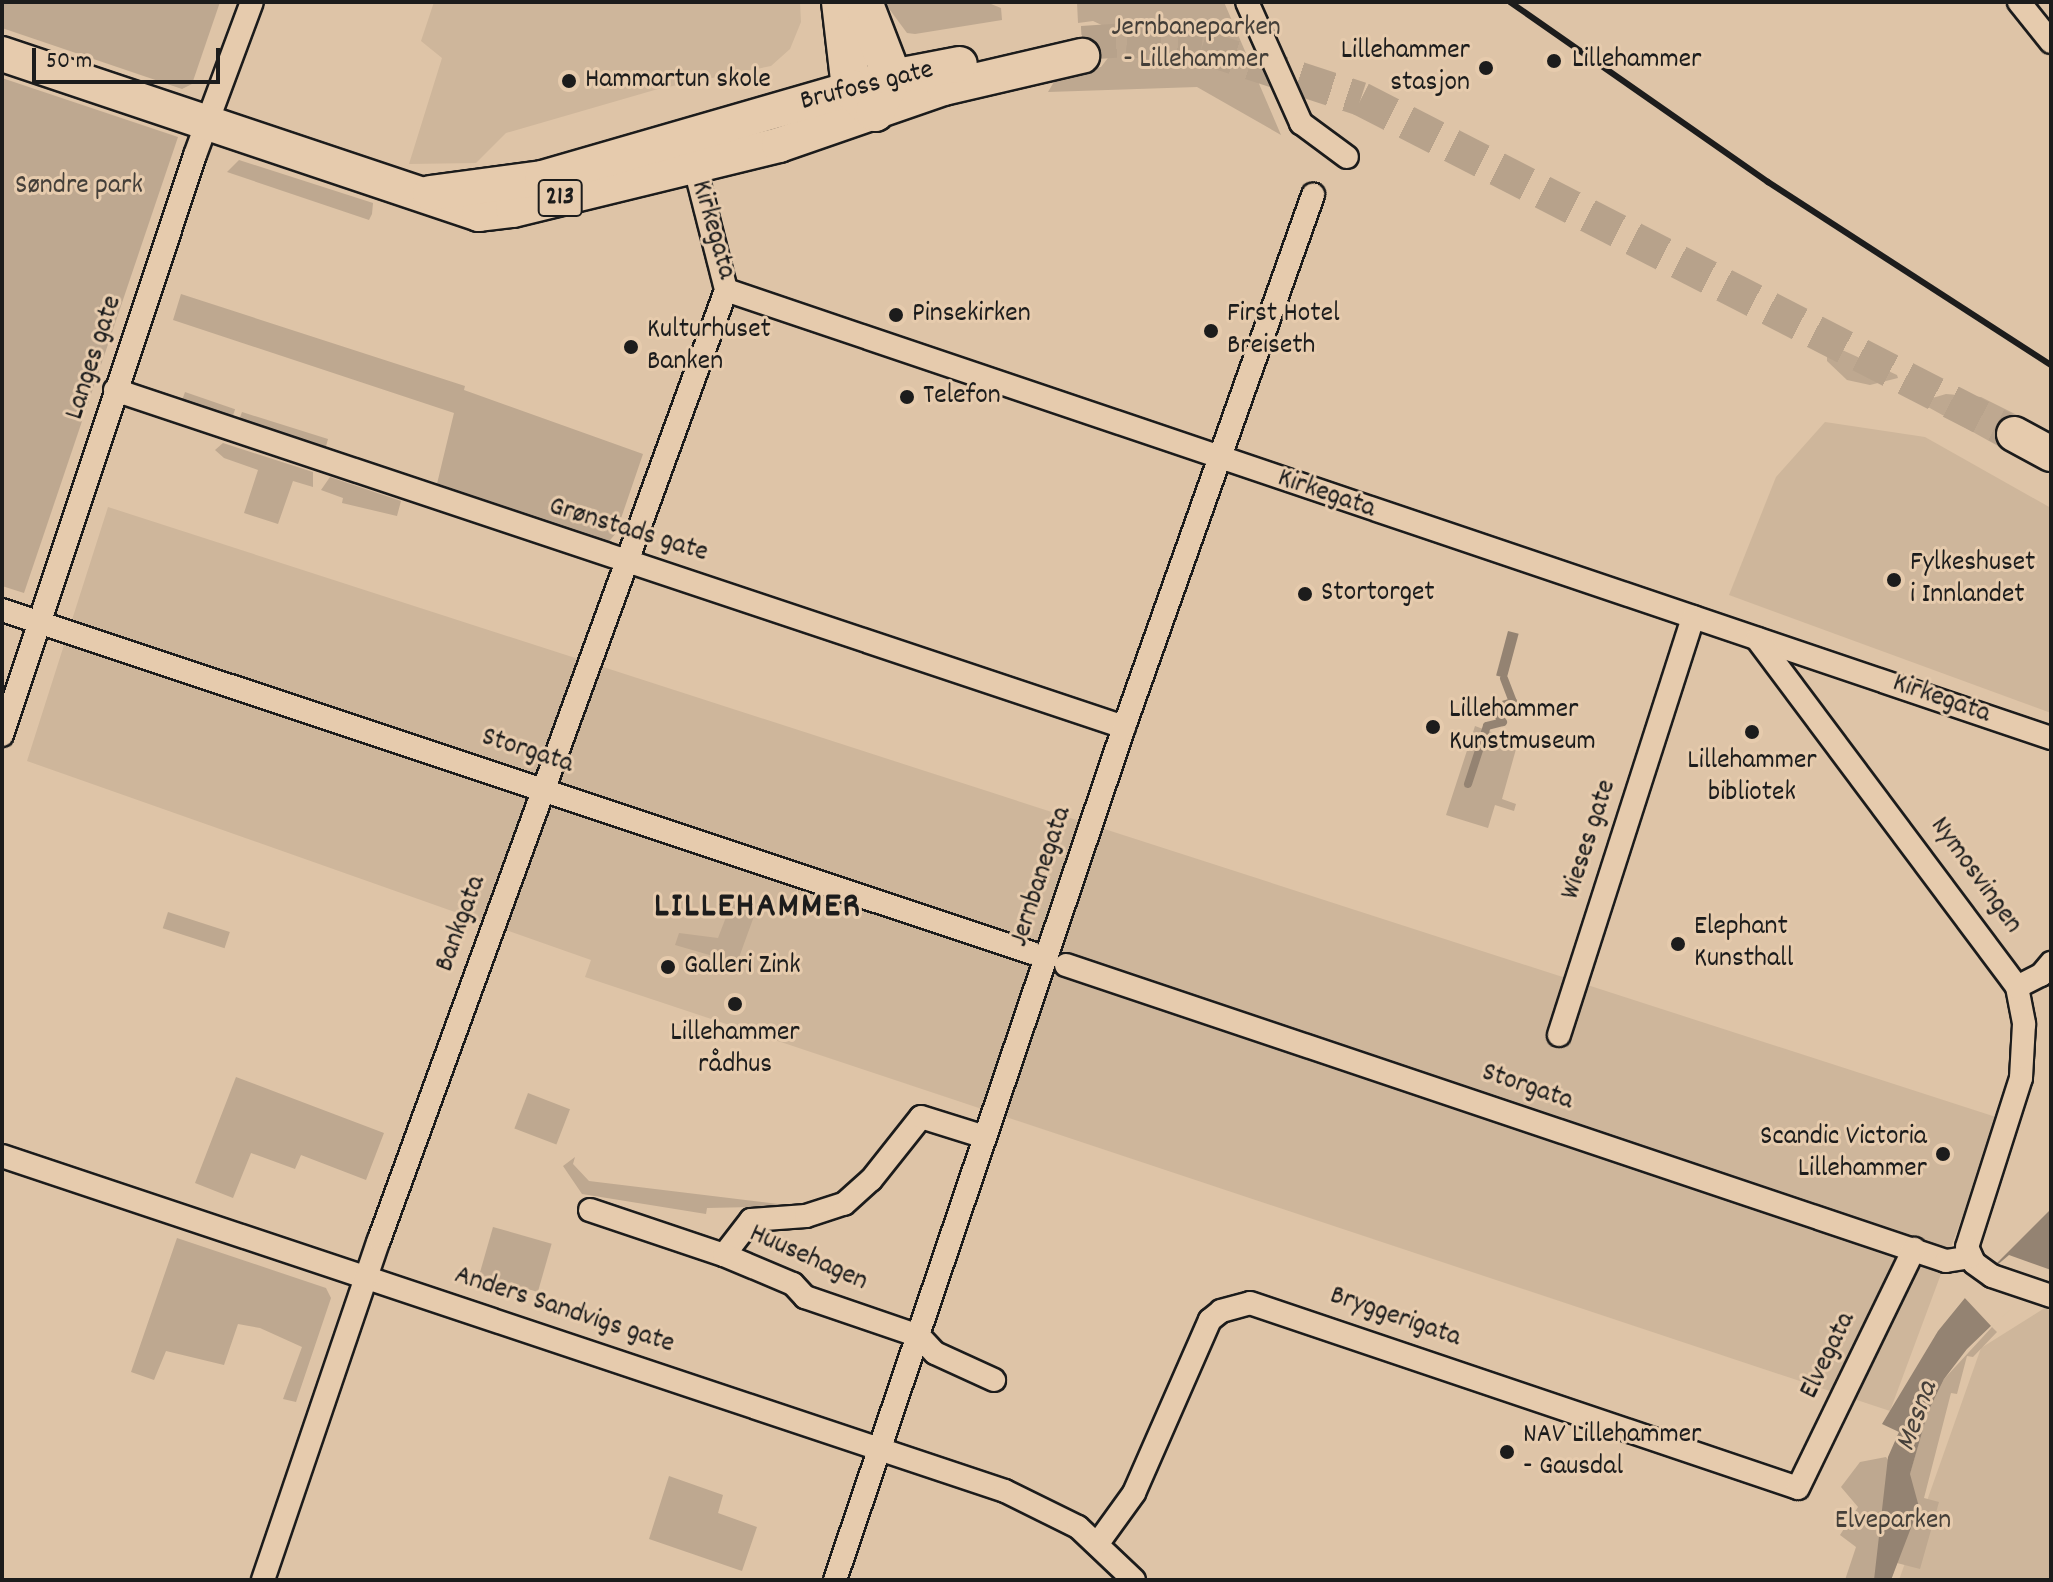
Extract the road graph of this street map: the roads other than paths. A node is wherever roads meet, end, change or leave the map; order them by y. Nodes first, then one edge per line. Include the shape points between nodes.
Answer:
1 (252, 2) edge
2 (841, 2) edge
3 (863, 2) edge
4 (1247, 2) edge
5 (2019, 2) edge
6 (2051, 42) edge
7 (2, 54) edge
8 (892, 77) junction
9 (863, 100) junction
10 (207, 122) junction
11 (717, 128) junction
12 (652, 144) junction
13 (1347, 157) dead end
14 (694, 164) junction
15 (429, 193) junction
16 (1313, 195) dead end
17 (726, 290) junction
18 (115, 390) junction
19 (2014, 434) tunnel mouth
20 (2051, 454) edge
21 (1220, 458) junction
22 (628, 560) junction
23 (2, 610) edge
24 (1693, 617) junction
25 (40, 622) junction
26 (1757, 639) junction
27 (1124, 727) junction
28 (2, 735) edge
29 (2051, 738) edge
30 (543, 788) junction
31 (1048, 958) junction
32 (2051, 963) edge
33 (2017, 987) junction
34 (1559, 1035) dead end
35 (985, 1137) junction
36 (2, 1156) edge
37 (590, 1210) dead end
38 (1914, 1249) junction
39 (724, 1255) junction
40 (1977, 1264) junction
41 (366, 1277) junction
42 (2051, 1296) edge
43 (919, 1336) junction
44 (994, 1380) dead end
45 (882, 1447) junction
46 (1798, 1488) joint
47 (1098, 1543) junction
48 (263, 1580) edge
49 (835, 1580) edge
50 (1134, 1580) edge

1 - 10 street, Langes gate
2 - 9 highway
3 - 8 highway
4 - 13 street via 1301,123
5 - 6 street
7 - 10 main road, 213
8 - 9 highway
8 - 9 main road, Brufoss gate / 213 via 1018,54 1082,50 944,88
9 - 11 main road, Brufoss gate / 213
9 - 14 main road, 213 via 779,145
10 - 15 main road, 213
10 - 18 street, Langes gate
11 - 12 main road, 213
11 - 14 main road, Kirkegata
12 - 14 main road, Kirkegata
12 - 15 main road, 213 via 542,178
14 - 15 main road, 213 via 513,210 463,212
14 - 17 street, Kirkegata
16 - 21 street, Jernbanegata
17 - 21 street, Kirkegata
17 - 22 street, Bankgata
18 - 22 street, Grønstads gate via 528,532
18 - 25 street, Langes gate
19 - 20 main road
21 - 24 street, Kirkegata
21 - 27 street, Jernbanegata
22 - 27 street, Grønstads gate
22 - 30 street, Bankgata
23 - 25 street, Storgata
24 - 26 street, Kirkegata
24 - 34 street, Wieses gate
25 - 28 street, Langes gate
25 - 30 street, Storgata
26 - 29 street, Kirkegata
26 - 33 street, Nymosvingen
27 - 31 street, Jernbanegata
30 - 31 street, Storgata
30 - 41 street, Bankgata
31 - 35 street, Jernbanegata
31 - 38 street, Storgata
32 - 33 street via 2041,975
33 - 40 street via 2024,1062 1969,1226
35 - 39 street, Huusehagen via 921,1117 844,1204 806,1216 751,1220
35 - 43 street, Jernbanegata
36 - 41 street, Anders Sandvigs gate
37 - 39 street, Huusehagen
38 - 40 street, Storgata via 1946,1261
38 - 46 street, Elvegata
39 - 43 street, Huusehagen via 793,1284 805,1297
40 - 42 street, Storgata
41 - 45 street, Anders Sandvigs gate
41 - 48 street, Bankgata
43 - 44 street, Huusehagen via 935,1353
43 - 45 street, Jernbanegata
45 - 47 street, Anders Sandvigs gate via 1005,1491 1052,1512
45 - 49 street, Jernbanegata
46 - 47 street, Bryggerigata via 1250,1303 1210,1320 1134,1493
47 - 50 street, Anders Sandvigs gate

